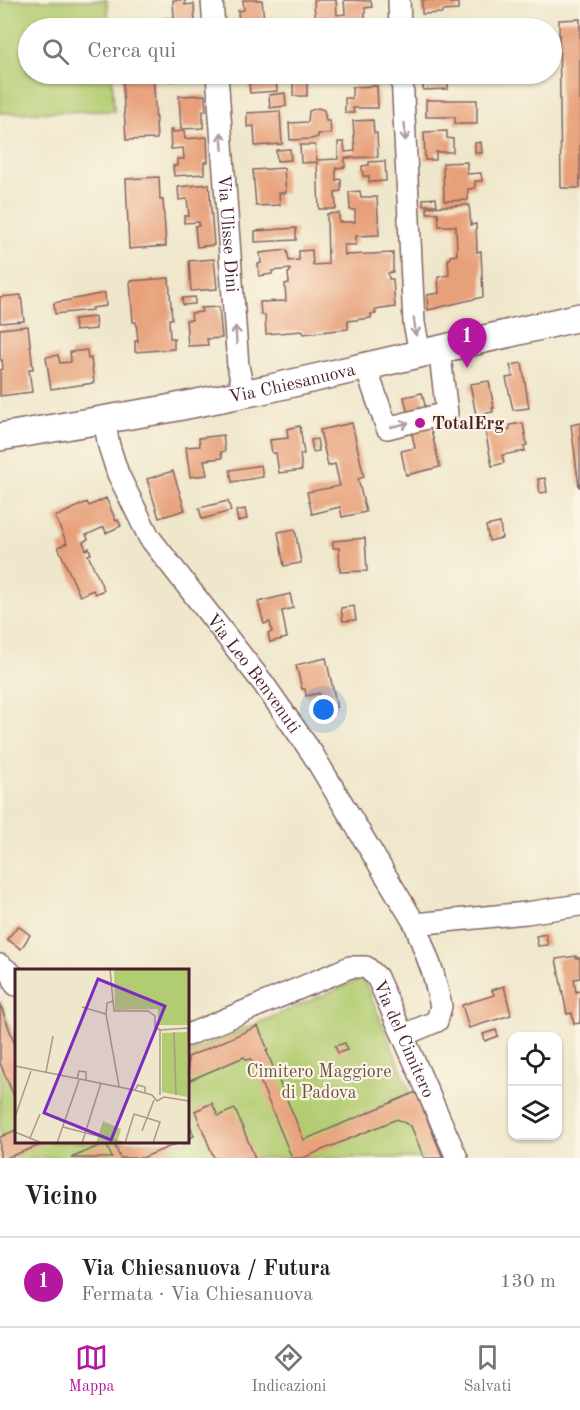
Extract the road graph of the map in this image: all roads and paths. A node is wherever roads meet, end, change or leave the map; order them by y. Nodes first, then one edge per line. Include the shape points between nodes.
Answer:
1 (212, 0) edge
2 (399, 0) edge
3 (213, 18) edge
4 (400, 18) edge
5 (218, 84) edge
6 (402, 84) edge
7 (580, 318) edge
8 (429, 351) junction
9 (365, 365) junction
10 (244, 393) junction
11 (104, 420) junction
12 (0, 436) edge
13 (580, 905) edge
14 (415, 924) junction
15 (0, 965) edge
16 (15, 982) edge
17 (189, 1035) edge
18 (404, 1035) junction
19 (457, 1158) edge

1 - 3 street
2 - 4 street
10 -> 5 street, Via Ulisse Dini via 238,366
6 -> 8 street via 414,323
7 - 8 main road, Via Chiesanuova
8 - 9 main road, Via Chiesanuova
9 -> 8 street via 387,428 447,413
9 - 10 main road, Via Chiesanuova
10 - 11 main road, Via Chiesanuova
11 - 12 main road, Via Chiesanuova
11 - 14 street, Via Leo Benvenuti via 118,474 149,537 263,683 312,753
13 - 14 street
14 - 18 street, Via Leo Benvenuti via 441,1006 437,1021
15 - 16 street via 12,974
17 - 18 street, Via del Cimitero via 350,967 366,968 377,977
18 - 19 street, Via del Cimitero

